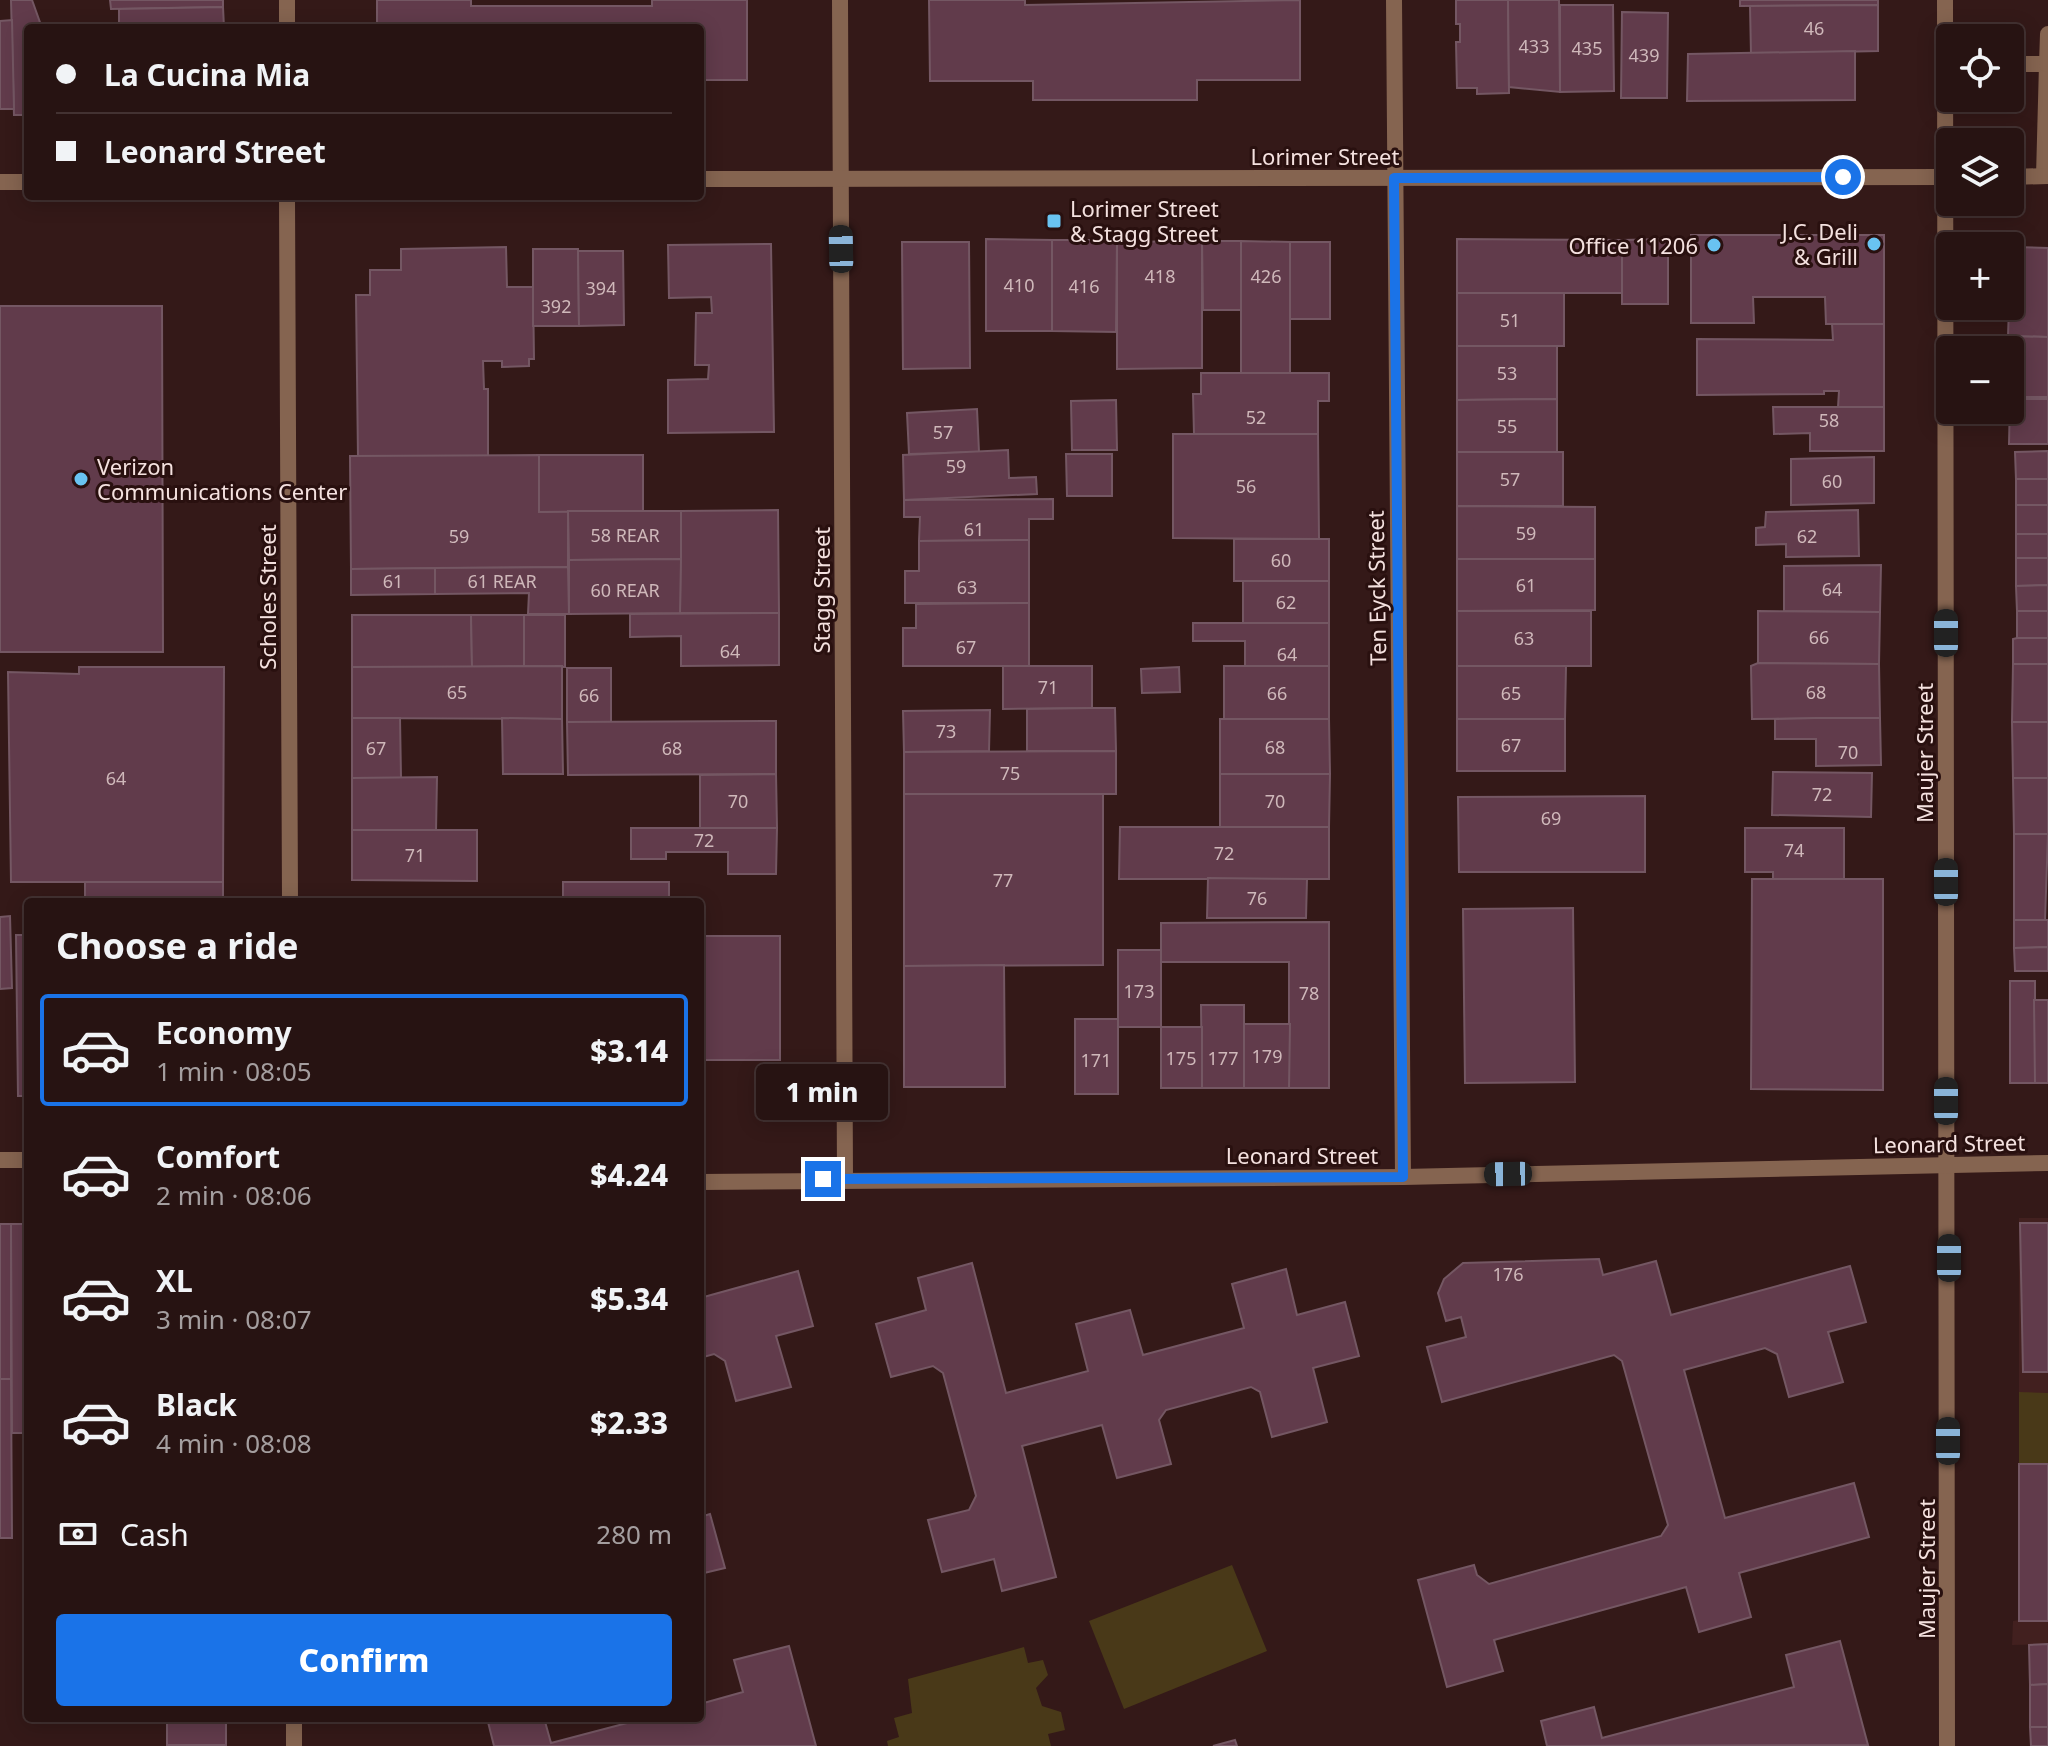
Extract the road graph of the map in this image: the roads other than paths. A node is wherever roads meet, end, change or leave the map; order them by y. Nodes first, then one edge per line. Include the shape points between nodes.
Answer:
1 (287, 0) edge
2 (840, 0) edge
3 (1394, 0) edge
4 (1945, 0) edge
5 (287, 24) edge
6 (1946, 24) edge
7 (2048, 34) edge
8 (2024, 64) edge
9 (2047, 64) edge
10 (2047, 111) edge
11 (2046, 176) edge
12 (1936, 177) edge
13 (2024, 177) edge
14 (1394, 178) junction
15 (704, 179) edge
16 (841, 179) junction
17 (0, 182) edge
18 (24, 182) edge
19 (287, 200) edge
20 (1948, 216) edge
21 (290, 898) edge
22 (0, 1160) edge
23 (24, 1160) edge
24 (2048, 1163) edge
25 (1946, 1165) junction
26 (1403, 1177) junction
27 (845, 1179) junction
28 (704, 1182) edge
29 (294, 1722) edge
30 (294, 1746) edge
31 (1947, 1746) edge

1 - 5 street
2 - 16 street, Stagg Street
3 - 14 street, Ten Eyck Street
4 - 6 street, Maujer Street
7 - 9 street
8 - 9 street
9 - 10 street
10 - 11 street
11 - 13 street
12 - 14 street, Lorimer Street
14 - 16 street, Lorimer Street
14 - 26 street, Ten Eyck Street
15 - 16 street, Lorimer Street
16 - 27 street, Stagg Street
17 - 18 street
19 - 21 street, Scholes Street
20 - 25 street, Maujer Street
22 - 23 street
24 - 25 street, Leonard Street
25 - 26 street, Leonard Street
25 - 31 street, Maujer Street
26 - 27 street, Leonard Street
27 - 28 street, Leonard Street
29 - 30 street

